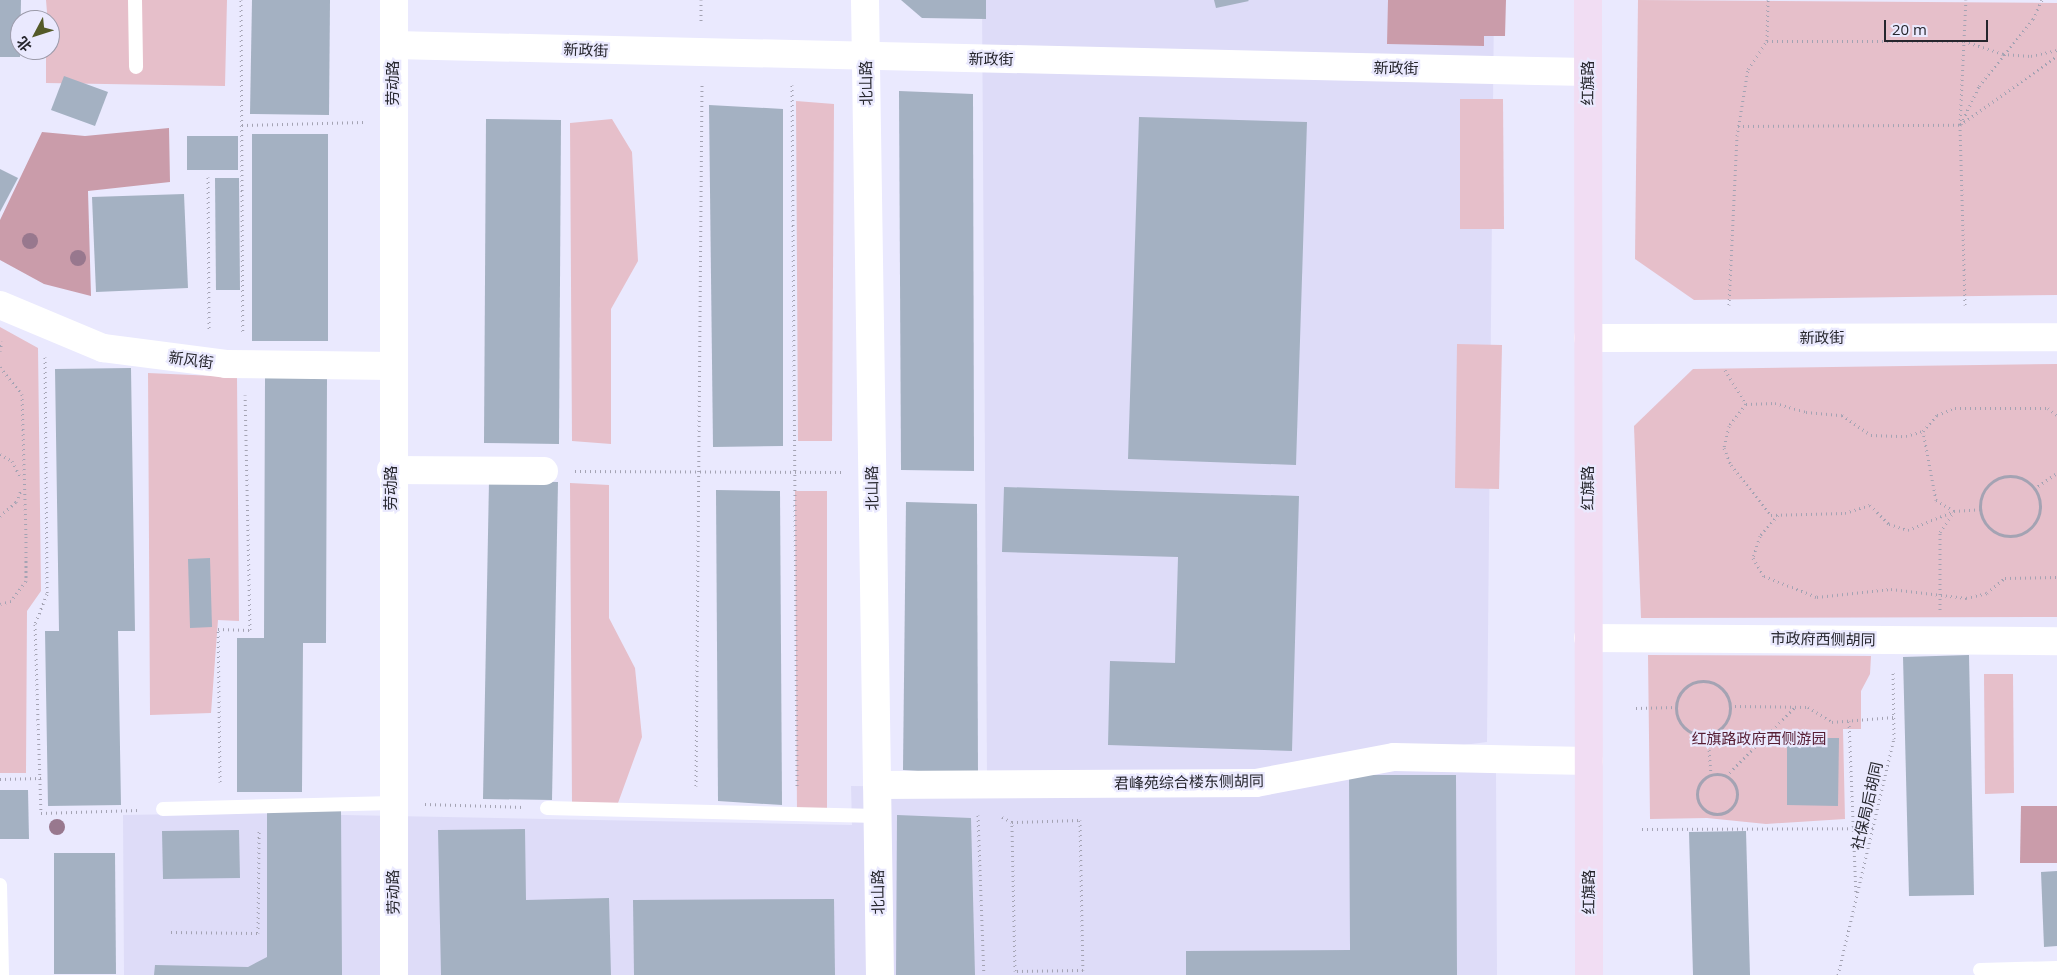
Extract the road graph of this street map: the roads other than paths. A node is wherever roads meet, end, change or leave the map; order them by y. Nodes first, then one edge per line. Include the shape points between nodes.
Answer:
1 (135, 0) edge
2 (394, 0) edge
3 (865, 0) edge
4 (1588, 0) edge
5 (394, 45) junction
6 (866, 56) junction
7 (136, 67) dead end
8 (1588, 72) junction
9 (0, 305) edge
10 (2057, 337) edge
11 (1588, 338) junction
12 (392, 366) junction
13 (391, 470) junction
14 (544, 471) dead end
15 (1588, 638) junction
16 (2057, 641) edge
17 (1589, 761) junction
18 (877, 785) junction
19 (393, 803) junction
20 (547, 808) dead end
21 (163, 809) road end
22 (877, 816) junction
23 (0, 885) edge
24 (2057, 968) edge
25 (1980, 970) dead end
26 (2, 975) edge
27 (394, 975) edge
28 (880, 975) edge
29 (1589, 975) edge

1 - 7 lane
2 - 5 street, 劳动路
3 - 6 street, 北山路
4 - 8 street, 红旗路
5 - 6 street, 新政街
5 - 12 street, 劳动路
6 - 8 street, 新政街
6 - 18 street, 北山路
8 - 11 street, 红旗路
9 - 12 street, 新风街 via 103,348 209,362
10 - 11 street, 新政街
11 - 15 street, 红旗路
12 - 13 street, 劳动路
13 - 14 street
13 - 19 street, 劳动路
15 - 16 street, 市政府西侧胡同
15 - 17 street, 红旗路
17 - 18 street, 君峰苑综合楼东侧胡同 via 1394,757 1256,783
17 - 29 street, 红旗路
18 - 22 street, 北山路
19 - 21 lane
19 - 27 street, 劳动路
20 - 22 lane
22 - 28 street, 北山路
23 - 26 lane
24 - 25 lane

